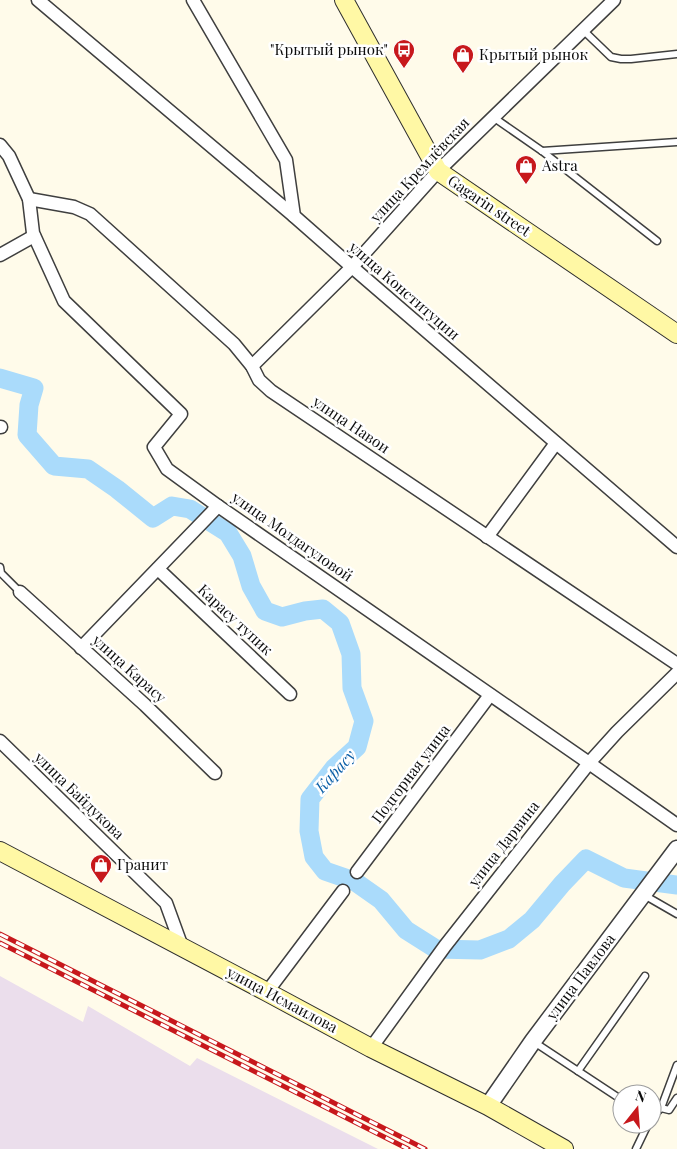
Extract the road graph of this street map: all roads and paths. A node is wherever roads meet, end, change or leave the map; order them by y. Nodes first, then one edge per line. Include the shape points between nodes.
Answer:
1 (38, 0) edge
2 (193, 0) edge
3 (344, 0) edge
4 (614, 0) edge
5 (583, 30) junction
6 (677, 54) edge
7 (493, 117) junction
8 (677, 142) edge
9 (0, 145) edge
10 (542, 151) junction
11 (438, 171) junction
12 (29, 200) junction
13 (294, 216) junction
14 (34, 236) junction
15 (657, 241) dead end
16 (0, 255) edge
17 (352, 267) junction
18 (677, 334) edge
19 (252, 366) junction
20 (556, 443) junction
21 (214, 510) junction
22 (487, 536) junction
23 (677, 547) edge
24 (0, 567) edge
25 (158, 569) junction
26 (20, 592) joint
27 (81, 648) junction
28 (677, 664) edge
29 (677, 673) edge
30 (290, 694) dead end
31 (490, 695) junction
32 (0, 741) edge
33 (590, 763) junction
34 (215, 773) dead end
35 (677, 825) edge
36 (677, 849) edge
37 (0, 852) edge
38 (357, 872) dead end
39 (343, 891) dead end
40 (643, 894) junction
41 (677, 914) edge
42 (182, 947) junction
43 (645, 976) dead end
44 (267, 992) junction
45 (533, 1042) junction
46 (371, 1048) junction
47 (677, 1065) edge
48 (578, 1071) junction
49 (612, 1093) edge
50 (677, 1098) edge
51 (662, 1105) edge
52 (488, 1106) junction
53 (662, 1108) edge
54 (643, 1134) edge
55 (564, 1149) edge
56 (636, 1149) edge

1 - 13 street, улица Конституции
2 - 13 street via 286,160
3 - 11 main road, Gagarin street
4 - 5 street, улица Кремлёвская
5 - 6 lane via 611,57 631,59
5 - 7 street, улица Кремлёвская
7 - 10 lane
7 - 11 street, улица Кремлёвская
8 - 10 lane
9 - 12 street, улица Молдагуловой via 9,156
10 - 15 lane
11 - 17 street, улица Кремлёвская
11 - 18 main road, Gagarin street
12 - 14 street, улица Молдагуловой
12 - 19 street, улица Навои via 74,207 90,214 234,344
13 - 17 street, улица Конституции
14 - 16 street
14 - 21 street, улица Молдагуловой via 64,301 181,414 154,447 167,469
17 - 19 street, улица Кремлёвская
17 - 20 street, улица Конституции
19 - 22 street, улица Навои via 259,380 272,391
20 - 22 street
20 - 23 street, улица Конституции
21 - 25 street
21 - 31 street, улица Молдагуловой
22 - 28 street, улица Навои
24 - 26 lane via 1,573
25 - 27 street
25 - 30 street, Карасу тупик
26 - 27 street, улица Карасу
27 - 34 street, улица Карасу
29 - 33 street, улица Дарвина
31 - 33 street, улица Молдагуловой
31 - 38 street, Подгорная улица
32 - 42 street, улица Байдукова via 166,904
33 - 35 street, улица Молдагуловой
33 - 46 street, улица Дарвина via 441,951
36 - 40 street, улица Павлова
37 - 42 main road, улица Исмаилова
39 - 44 street
40 - 41 lane
40 - 45 street, улица Павлова
42 - 44 main road, улица Исмаилова
43 - 48 lane
44 - 46 main road, улица Исмаилова
45 - 48 lane
45 - 52 street, улица Павлова
46 - 52 main road, улица Исмаилова
47 - 51 lane
48 - 49 lane
50 - 53 lane via 669,1110
52 - 55 main road, улица Исмаилова
54 - 56 lane

